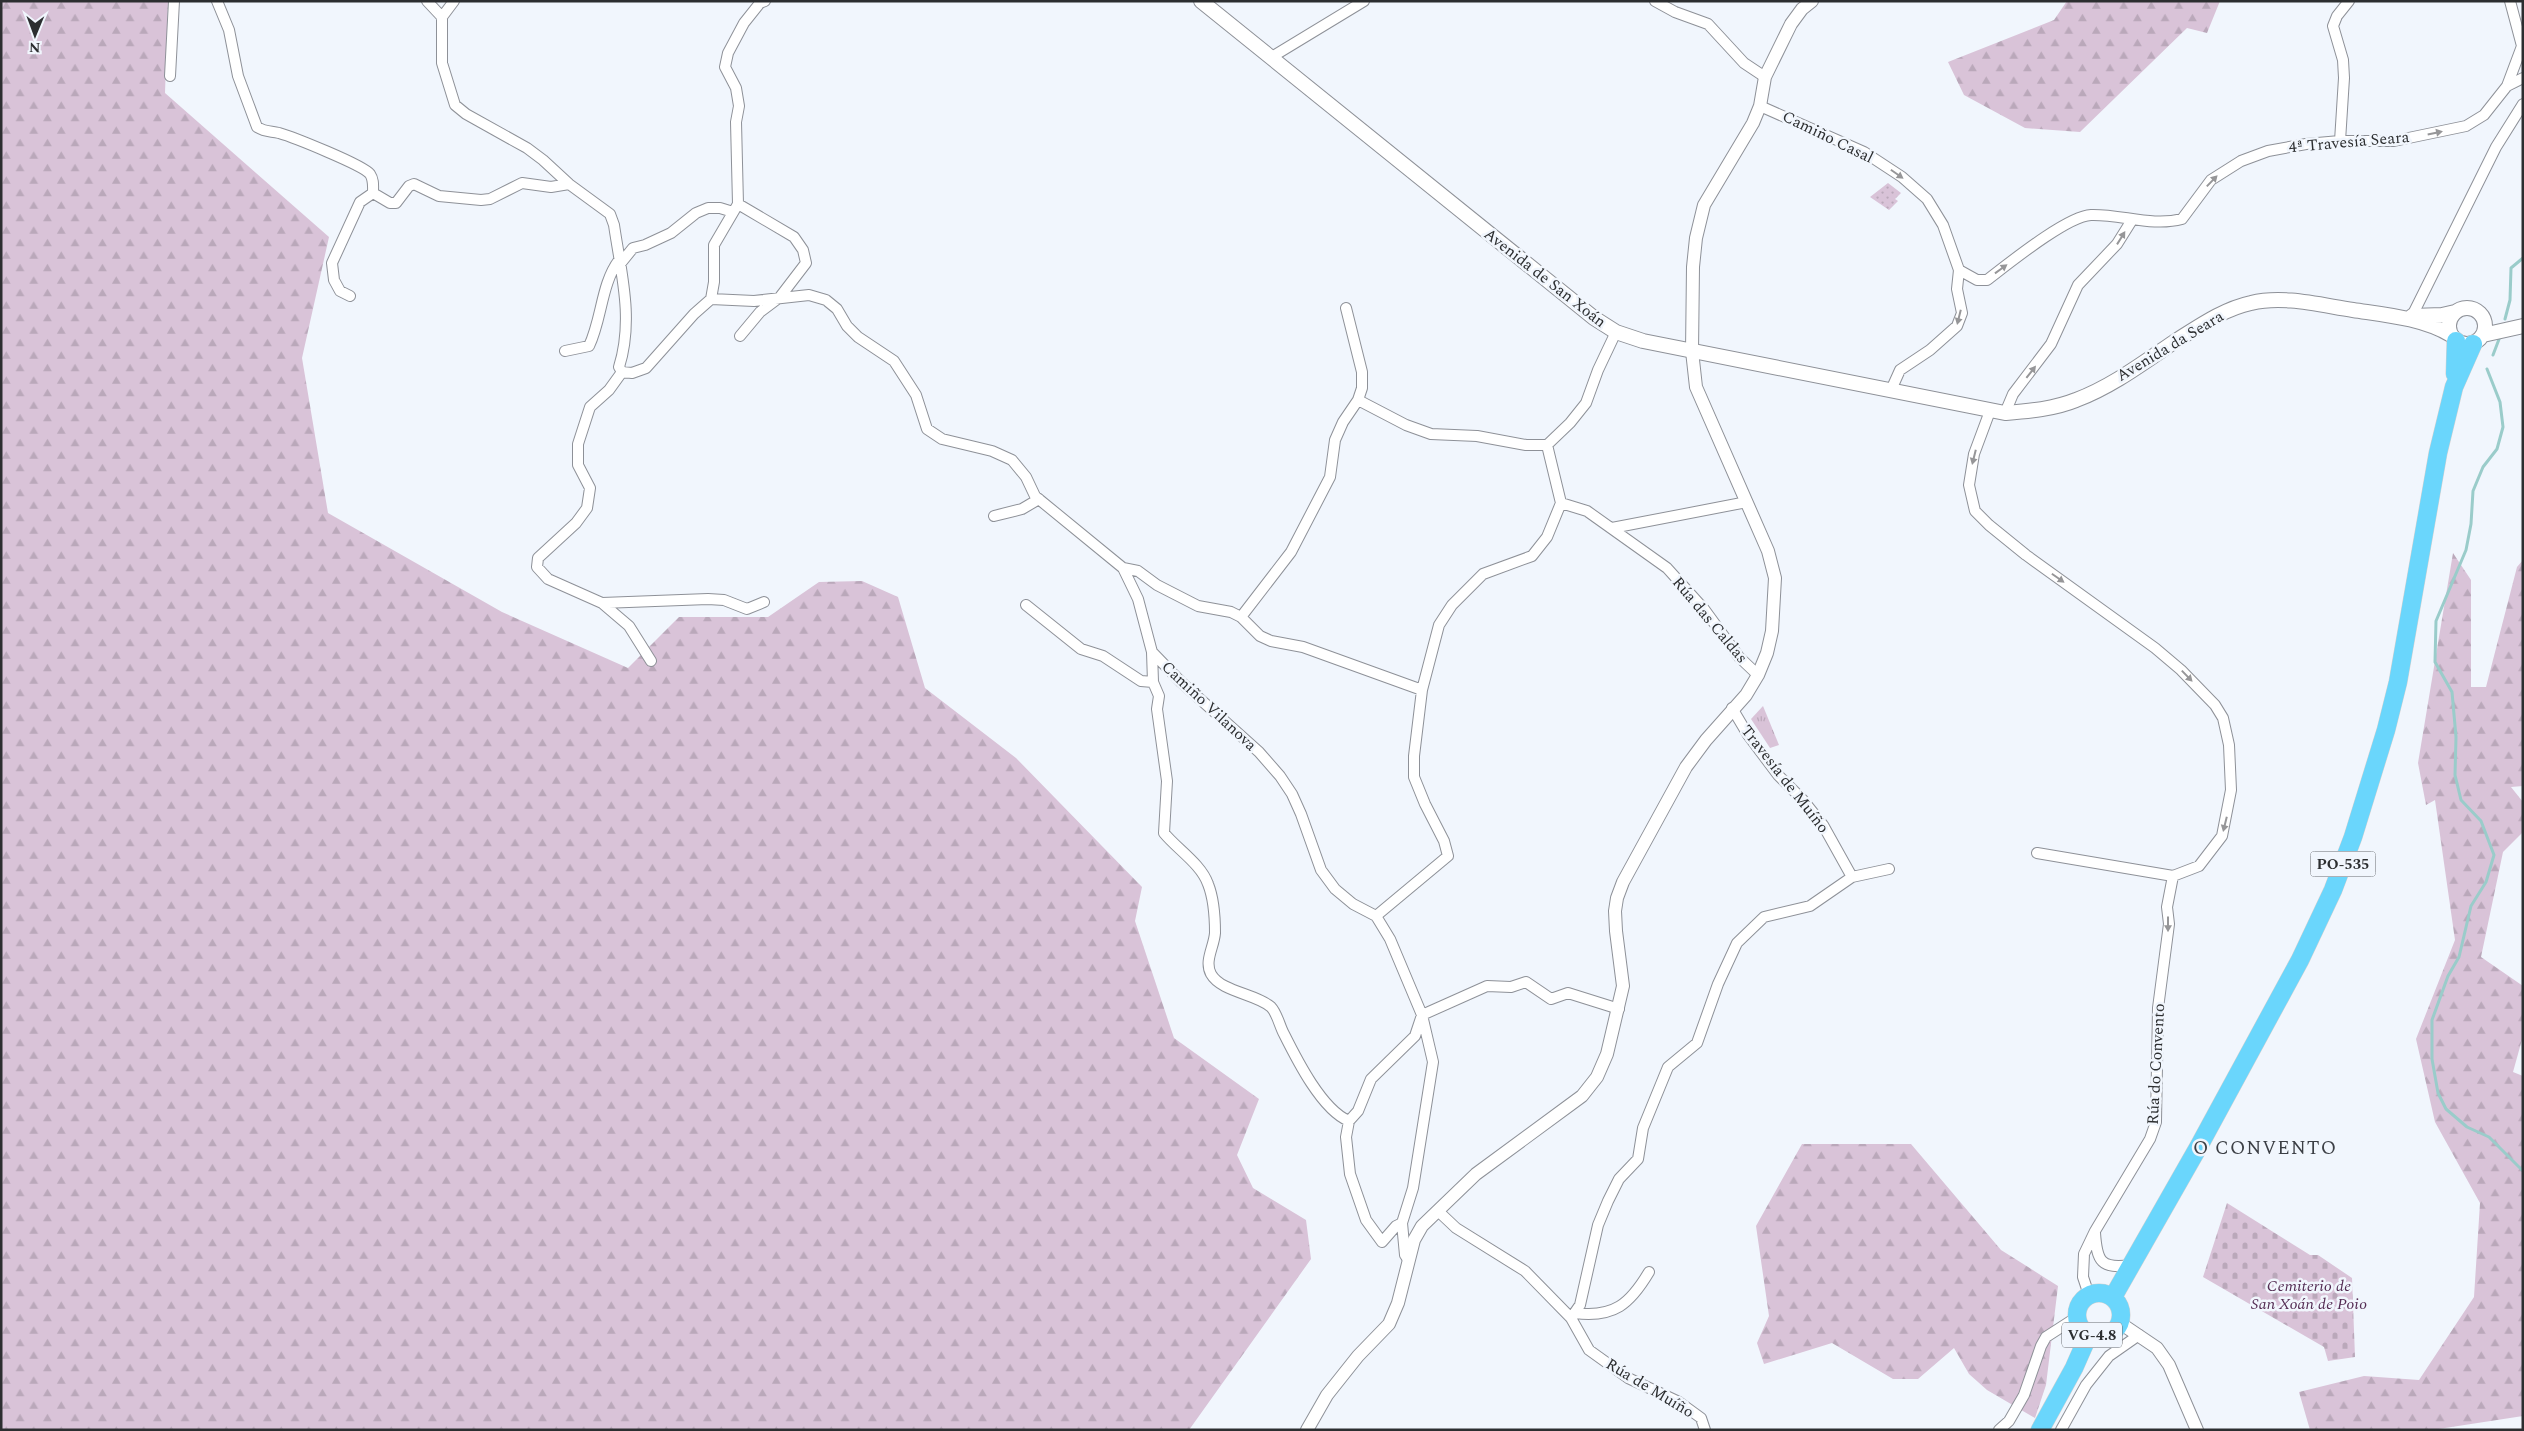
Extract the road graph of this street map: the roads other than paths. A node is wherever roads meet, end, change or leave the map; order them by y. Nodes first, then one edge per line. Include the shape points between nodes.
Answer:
1 (174, 1) edge
2 (217, 1) edge
3 (427, 1) edge
4 (454, 1) edge
5 (1200, 1) edge
6 (1364, 1) edge
7 (1655, 1) edge
8 (1812, 1) edge
9 (2349, 1) edge
10 (2510, 1) edge
11 (762, 2) edge
12 (442, 17) junction
13 (1270, 58) junction
14 (170, 76) dead end
15 (1765, 76) junction
16 (2523, 78) edge
17 (2507, 86) junction
18 (2523, 104) edge
19 (1760, 106) junction
20 (2340, 141) junction
21 (569, 184) junction
22 (374, 193) junction
23 (735, 208) junction
24 (2132, 220) junction
25 (620, 262) junction
26 (1959, 270) junction
27 (350, 296) dead end
28 (780, 297) junction
29 (711, 299) junction
30 (1346, 308) dead end
31 (2456, 312) junction
32 (2384, 315) junction
33 (2412, 316) junction
34 (2485, 321) junction
35 (2521, 326) edge
36 (1616, 332) junction
37 (740, 336) dead end
38 (2466, 339) junction
39 (565, 351) dead end
40 (1692, 351) junction
41 (622, 372) junction
42 (1891, 390) junction
43 (1358, 400) junction
44 (1990, 411) junction
45 (2006, 413) junction
46 (1547, 445) junction
47 (1039, 500) junction
48 (1747, 502) junction
49 (1561, 503) junction
50 (994, 516) dead end
51 (1612, 528) junction
52 (1123, 568) junction
53 (764, 602) dead end
54 (602, 604) junction
55 (1026, 605) dead end
56 (1241, 617) junction
57 (1152, 652) junction
58 (651, 662) dead end
59 (1758, 675) junction
60 (1153, 682) junction
61 (1422, 690) junction
62 (1732, 708) junction
63 (2037, 853) dead end
64 (1889, 869) dead end
65 (2173, 876) junction
66 (1852, 877) junction
67 (1376, 916) junction
68 (1619, 1009) junction
69 (1422, 1015) junction
70 (1349, 1121) junction
71 (1438, 1211) junction
72 (1402, 1223) junction
73 (2095, 1231) junction
74 (1409, 1260) junction
75 (2131, 1266) junction
76 (1649, 1272) dead end
77 (2089, 1296) junction
78 (2112, 1297) junction
79 (1573, 1315) junction
80 (2077, 1317) junction
81 (2120, 1323) junction
82 (2089, 1334) junction
83 (2139, 1335) junction
84 (1307, 1430) edge
85 (1705, 1430) edge
86 (1999, 1430) edge
87 (2040, 1430) edge
88 (2062, 1430) edge
89 (2197, 1430) edge

1 - 14 street
2 - 22 street via 229,30 238,76 257,127 264,132 279,133 369,172
3 - 12 street
4 - 12 street
5 - 13 main road, Avenida de San Xoán
6 - 13 street
7 - 15 street via 1708,24 1744,63
8 - 15 street via 1791,24
9 - 20 street via 2333,26 2343,60
10 - 17 street via 2522,46
11 - 23 street via 744,23 728,53 725,66 736,88 739,106
12 - 21 street via 442,63 456,105 466,114 527,148
13 - 36 main road, Avenida de San Xoán via 1594,318
15 - 19 street
16 - 17 street, 4ª Travesía Seara
20 -> 17 street, 4ª Travesía Seara via 2394,141 2466,126 2484,115
18 - 33 street via 2496,147
19 -> 26 street, Camiño Casal via 1864,152 1902,177 1927,199 1943,225
19 - 40 street via 1750,129 1704,205 1693,267
24 -> 20 street, 4ª Travesía Seara via 2182,219 2212,180 2241,161 2268,151
21 - 22 street via 551,188 522,183 490,200 439,196 414,184 396,203
21 - 25 street via 610,214
22 - 27 street via 360,202 332,262 334,280 340,291
23 - 25 street via 714,208 696,213 671,233 633,248
23 - 28 street via 794,237 803,250 806,263
23 - 29 street via 714,245
26 -> 24 street via 1978,280 1987,280 2069,223 2089,215
45 -> 24 street via 2013,394 2051,344 2078,285 2117,244
25 - 39 street via 612,270 597,329 589,346
25 - 41 street via 626,301 626,342 619,367
26 -> 42 street, Camiño Casal via 1962,313 1957,326 1900,370
28 - 29 street via 754,301
28 - 37 street via 760,312
28 - 47 street via 809,295 826,300 858,337 894,361 916,395 927,429 942,439 992,451 1012,460 1026,476
29 - 41 street via 646,368 632,373
30 - 43 street via 1362,372
31 - 33 main road, Avenida da Seara
31 - 34 main road via 2473,308
31 - 38 main road via 2448,325
32 - 33 main road, Avenida da Seara
32 - 38 main road, Avenida da Seara via 2432,326
32 - 45 main road, Avenida da Seara via 2281,301 2250,303 2224,312 2077,400 2038,410
34 - 35 main road
34 - 38 main road
35 - 38 main road
36 - 40 main road, Avenida de San Xoán
36 - 46 street via 1586,403
38 - 75 highway, PO-535 via 2438,453 2398,682 2353,837 2333,890 2300,960
40 - 42 main road, Avenida de San Xoán
40 - 48 street via 1696,387
41 - 54 street via 609,390 590,407 578,444 578,464 590,488 587,508 576,523 538,558 537,567 548,579
42 - 44 main road, Avenida de San Xoán
43 - 46 street via 1431,434
43 - 56 street via 1335,440 1330,477 1291,552
44 - 45 main road, Avenida da Seara
44 -> 65 street via 1974,454 1969,485 1975,511 2026,555 2155,648 2208,698 2223,718 2229,746 2231,790 2222,836 2199,866
46 - 49 street
47 - 50 street via 1022,509
47 - 52 street, Camiño Vilanova
48 - 51 street
48 - 59 street via 1768,551 1775,578 1772,631
49 - 51 street, Rúa das Caldas via 1587,511
49 - 61 street via 1548,537 1532,556 1483,574 1452,605 1439,625
51 - 59 street, Rúa das Caldas via 1667,568
52 - 56 street via 1138,571 1157,585 1198,606 1226,610
52 - 57 street, Camiño Vilanova via 1138,599
53 - 54 street via 747,609 708,599
54 - 58 street via 629,626
55 - 60 street via 1081,649 1103,656 1140,681
56 - 61 street via 1260,636 1303,647
57 - 60 street
57 - 67 street, Camiño Vilanova via 1259,752 1280,776 1302,814 1321,870 1334,889
59 - 62 street via 1746,695
60 - 70 street via 1159,696 1167,781 1164,833 1203,874 1208,884 1215,935 1208,962 1210,974 1218,982 1271,1007 1306,1074 1339,1117
61 - 67 street via 1414,777 1448,856
62 - 66 street, Travesía de Muíño via 1778,775 1823,825
62 - 68 street via 1686,767 1623,882 1615,911 1623,986
63 - 65 street
64 - 66 street
65 -> 73 street, Rúa do Convento via 2158,1008 2157,1110 2153,1130
66 - 79 street via 1810,906 1764,917 1737,943 1697,1043 1668,1067 1643,1128 1638,1159 1619,1179 1608,1200 1598,1225 1580,1305
67 - 69 street via 1390,939
68 - 69 street via 1568,993 1550,999 1526,982 1511,987 1487,986
68 - 71 street via 1607,1054 1597,1077 1582,1096 1476,1174
69 - 70 street via 1415,1036 1371,1079 1358,1111
69 - 72 street via 1433,1062 1413,1188
70 - 72 street via 1347,1155 1350,1174 1366,1220 1382,1242
71 - 74 street via 1422,1226
71 - 79 street, Rúa de Muíño via 1456,1228 1524,1271
72 - 74 street via 1405,1255
73 - 75 street via 2097,1256 2102,1262 2116,1267
73 - 77 street, Rúa do Convento via 2084,1254 2082,1267
74 - 84 street via 1389,1324 1327,1395
75 - 78 highway, PO-535
76 - 79 street via 1636,1295 1625,1304 1608,1312
77 - 78 highway via 2101,1293
77 - 80 highway, VG-4.8 via 2080,1304
78 - 81 highway, VG-4.8 via 2120,1307
79 - 85 street, Rúa de Muíño via 1589,1350 1628,1378 1679,1402 1700,1418
80 - 82 highway, VG-4.8 via 2083,1330
80 - 86 street via 2046,1337 2024,1395 2009,1421
81 - 82 highway, VG-4.8 via 2110,1334 2096,1337
81 - 83 street
82 - 87 highway, VG-4.8
83 - 88 street via 2109,1356 2086,1385
83 - 89 street via 2157,1348 2169,1365

